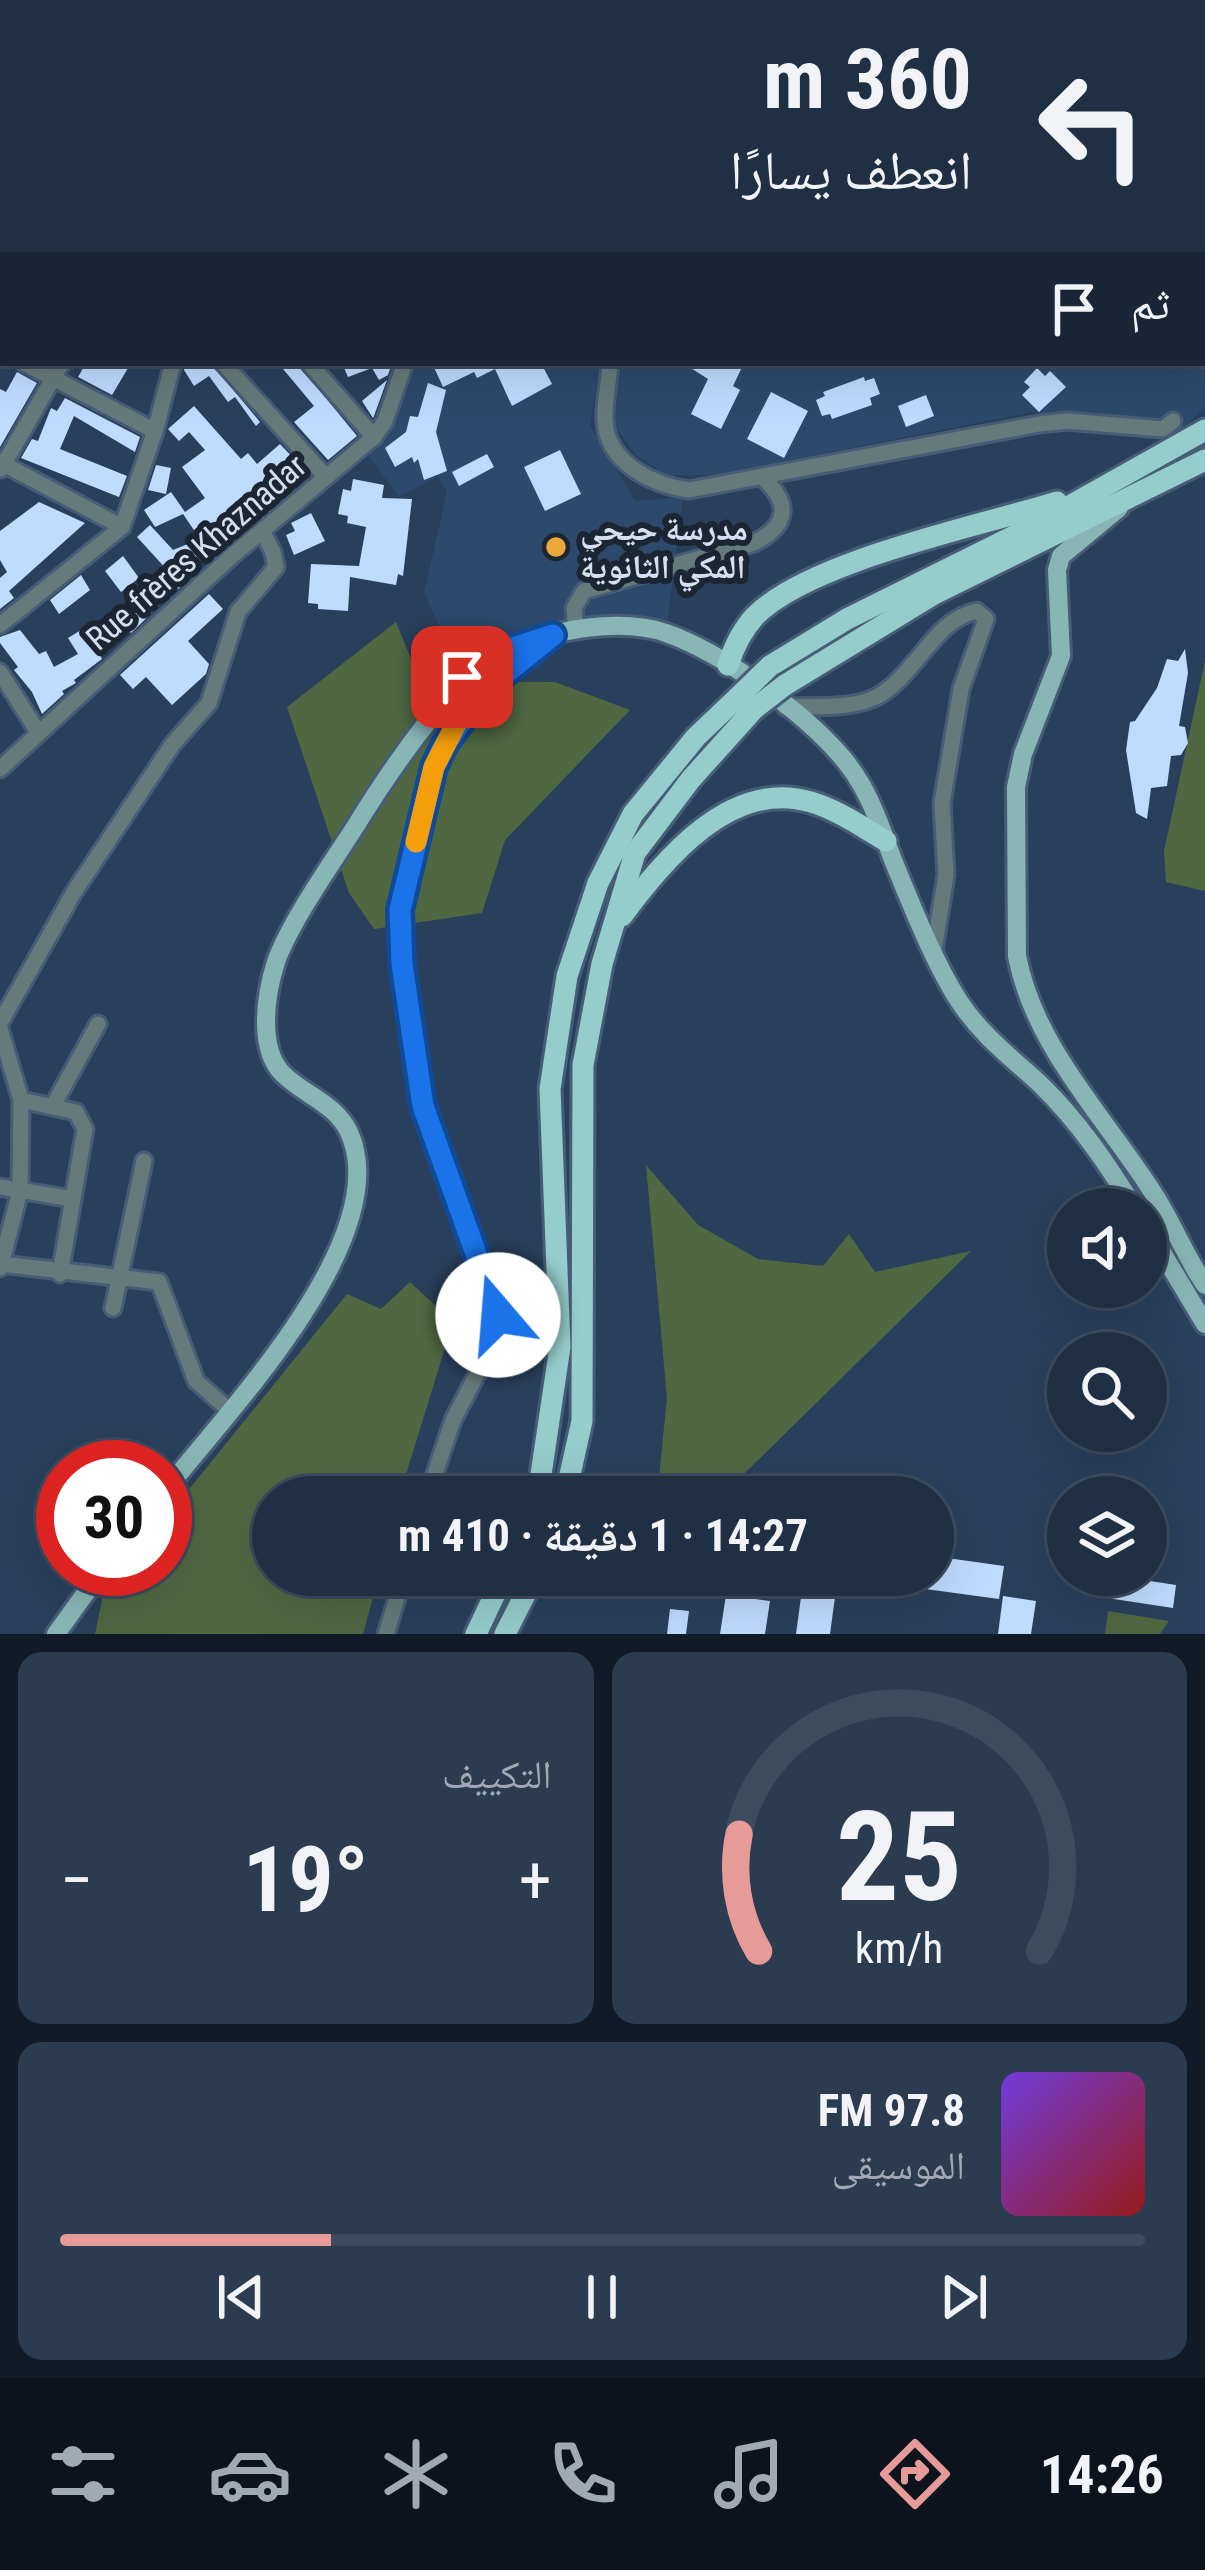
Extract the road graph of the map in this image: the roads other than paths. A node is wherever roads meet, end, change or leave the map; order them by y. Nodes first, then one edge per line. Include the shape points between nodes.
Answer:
1 (29, 366) edge
2 (60, 366) edge
3 (172, 366) edge
4 (226, 366) edge
5 (312, 366) edge
6 (404, 366) edge
7 (610, 366) edge
8 (53, 380) junction
9 (1173, 421) dead end
10 (1205, 430) edge
11 (155, 431) junction
12 (374, 437) junction
13 (1205, 460) edge
14 (1, 466) edge
15 (326, 477) junction
16 (762, 477) junction
17 (1097, 490) junction
18 (1136, 494) junction
19 (122, 527) junction
20 (262, 531) junction
21 (0, 625) edge
22 (576, 631) junction
23 (553, 635) junction
24 (728, 664) junction
25 (0, 672) edge
26 (785, 696) junction
27 (746, 703) junction
28 (38, 732) junction
29 (0, 770) edge
30 (886, 841) junction
31 (611, 930) junction
32 (934, 950) junction
33 (98, 1024) dead end
34 (0, 1026) edge
35 (21, 1100) junction
36 (54, 1104) junction
37 (1098, 1113) junction
38 (1079, 1128) junction
39 (144, 1161) dead end
40 (0, 1187) edge
41 (1121, 1188) edge
42 (20, 1190) junction
43 (74, 1199) junction
44 (1167, 1261) edge
45 (0, 1266) edge
46 (60, 1274) junction
47 (119, 1280) junction
48 (1205, 1285) edge
49 (113, 1309) dead end
50 (1205, 1324) edge
51 (230, 1411) junction
52 (192, 1458) edge
53 (434, 1476) edge
54 (541, 1476) edge
55 (570, 1476) edge
56 (83, 1596) edge
57 (398, 1596) edge
58 (494, 1596) edge
59 (524, 1596) edge
60 (56, 1634) edge
61 (386, 1634) edge
62 (476, 1634) edge
63 (505, 1634) edge

1 - 8 street
2 - 8 street
3 - 11 street
4 - 15 street
5 - 12 street
6 - 12 street, Rue frères Khaznadar
7 - 16 street via 605,425 640,475 688,490
8 - 11 street
8 - 14 street
9 - 16 street via 1163,429 1039,424
10 - 17 highway
11 - 19 street
12 - 15 street, Rue frères Khaznadar
13 - 18 highway
14 - 19 street
15 - 20 street, Rue frères Khaznadar
16 - 22 street via 782,501 774,533 584,591 574,608
17 - 24 highway via 798,585 753,618
17 - 27 highway, bridge via 847,619 770,666
18 - 26 highway via 934,594
18 - 37 main road via 1061,556 1061,656 1016,787 1022,981 1047,1039
19 - 21 street
20 - 28 street, Rue frères Khaznadar
20 - 34 street via 276,567 238,612 209,703 74,892
22 - 23 main road
22 - 24 main road via 614,625 665,632
23 - 51 main road via 500,652 462,677 394,765 277,959 267,1016 274,1061 348,1130 357,1193 350,1225 302,1317
23 - 53 street via 485,690 451,733 434,767 402,896 402,964 423,1106 498,1315 494,1342 452,1420
24 - 26 main road
25 - 28 street
26 - 27 highway, bridge
26 - 30 main road via 866,788
26 - 32 street via 837,706 877,697 964,614 986,619 961,689 942,803 946,874
27 - 31 highway via 635,853
27 - 54 highway via 695,736 633,814 598,884 567,976 550,1089 560,1348
28 - 29 street, Rue frères Khaznadar
30 - 31 highway via 808,801 747,806 714,819 660,864
30 - 32 main road
31 - 55 highway via 583,1065 582,1421
32 - 38 main road via 958,1000 992,1042
33 - 36 street
34 - 35 street
35 - 36 street
35 - 42 street
36 - 43 street via 76,1112 86,1129
37 - 38 main road
37 - 48 main road
38 - 41 main road
39 - 47 street
40 - 42 street
42 - 43 street
42 - 45 street
43 - 46 street
44 - 50 main road
45 - 46 street
46 - 47 street
47 - 49 street
47 - 51 street via 159,1282 196,1381
51 - 52 main road
56 - 60 main road
57 - 61 street
58 - 62 highway
59 - 63 highway

